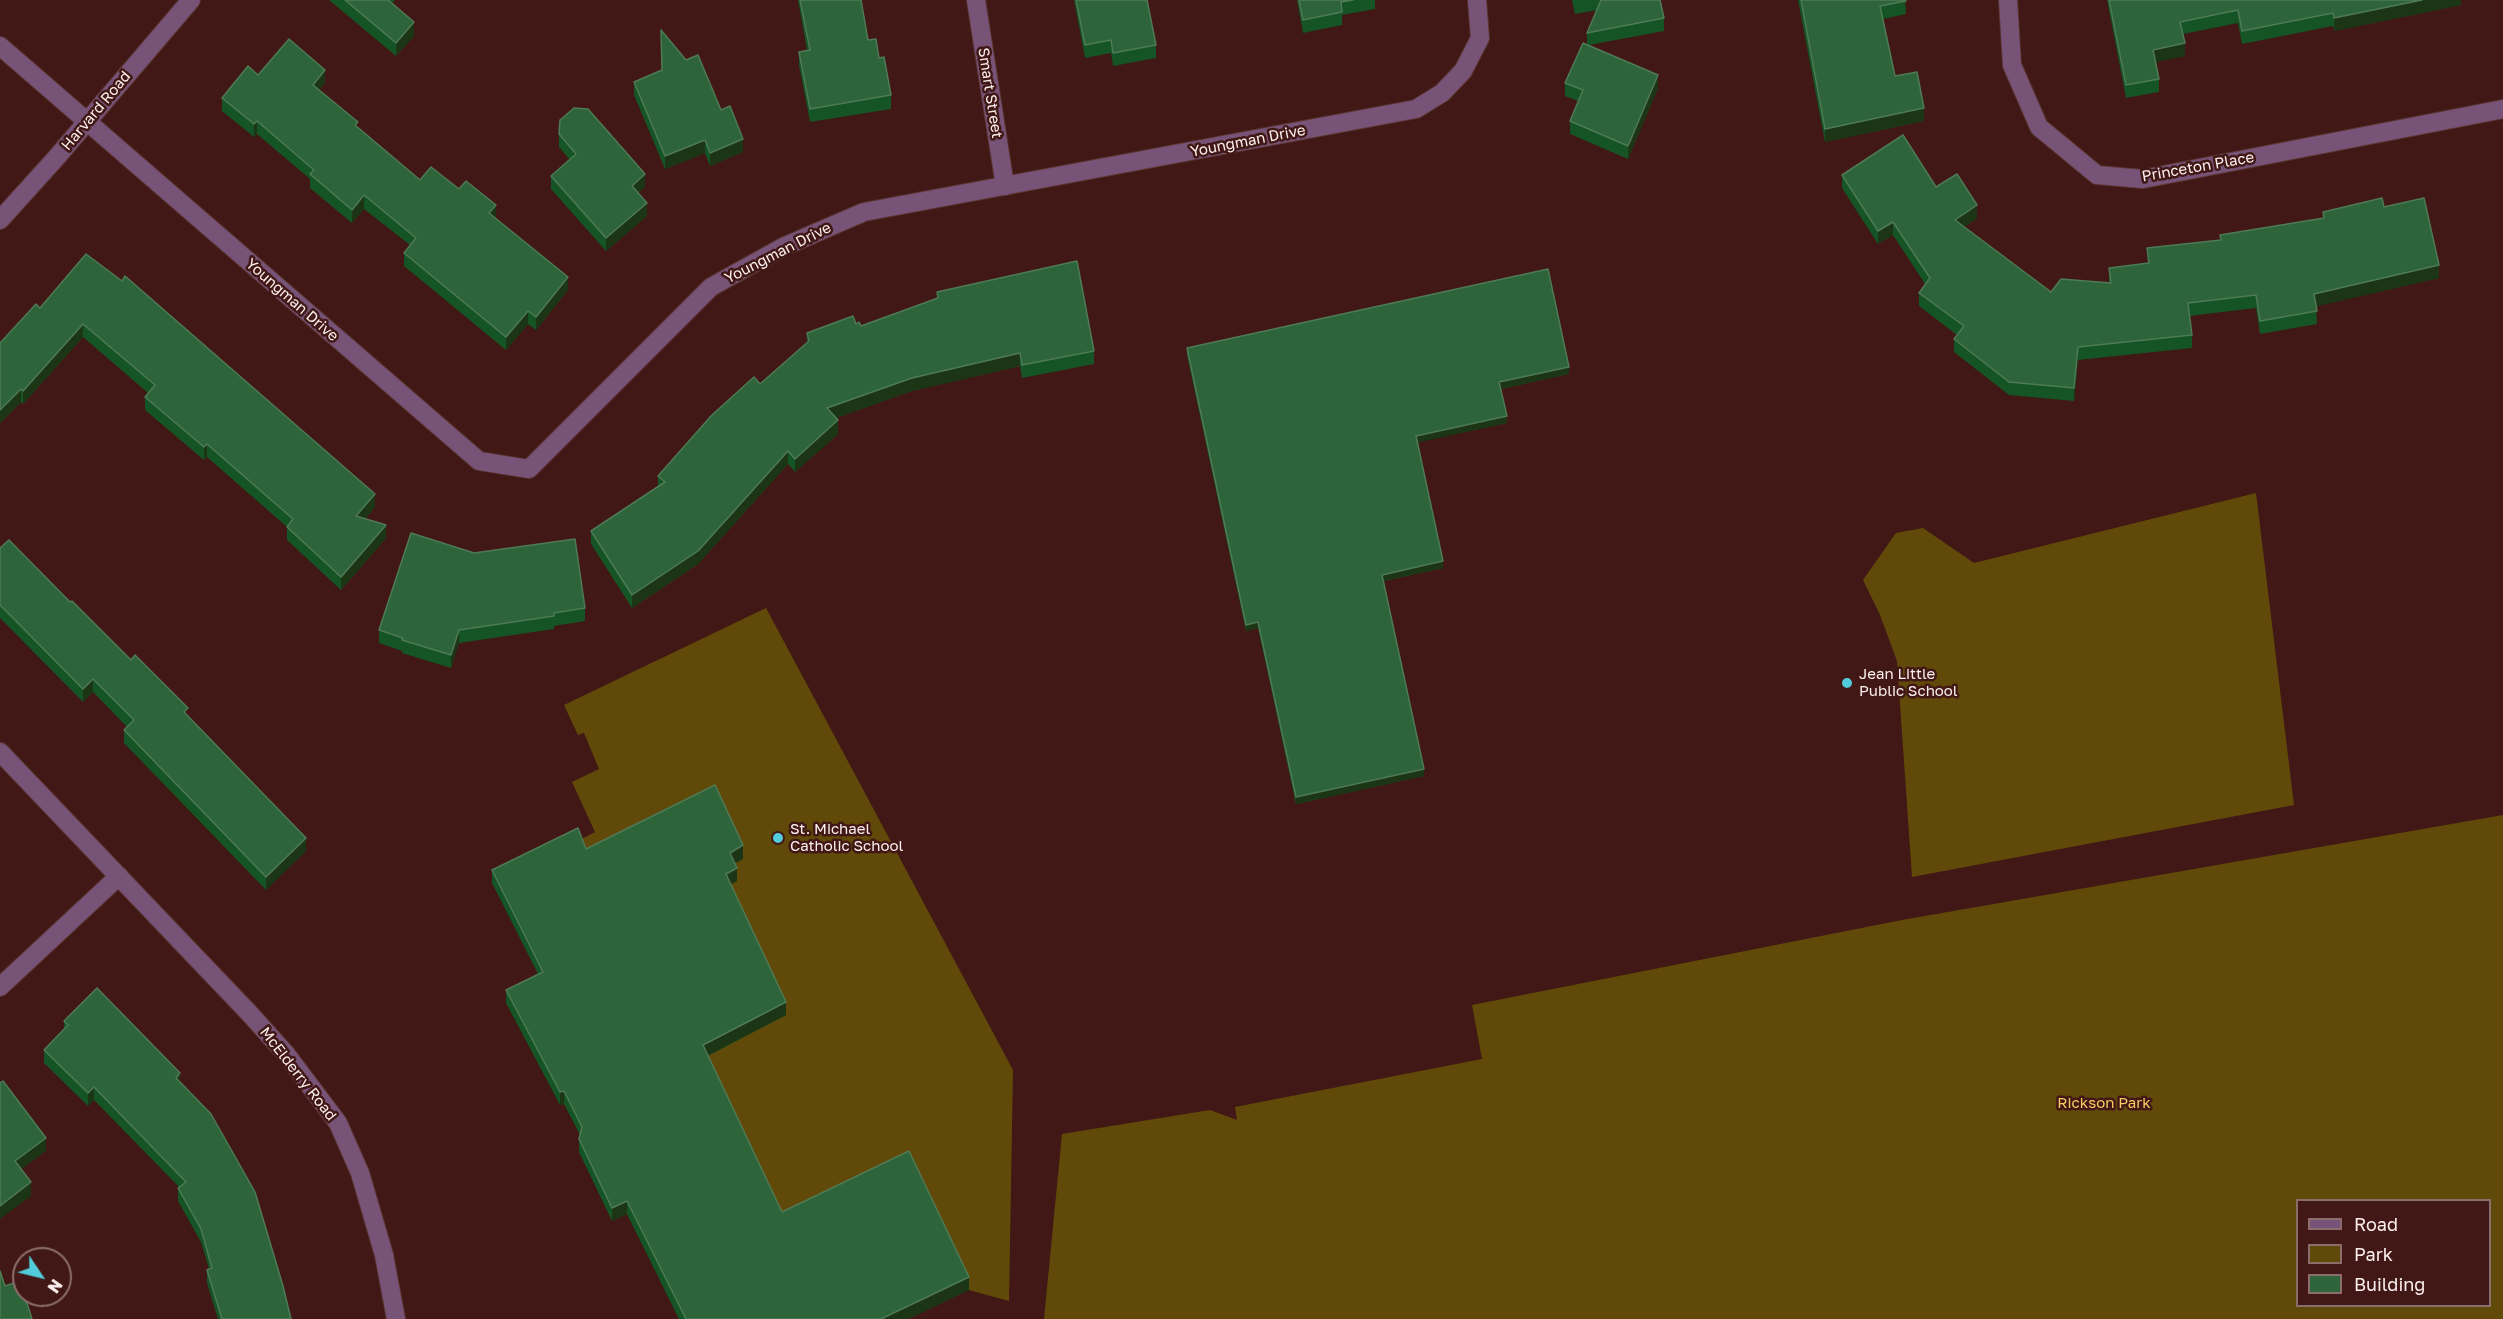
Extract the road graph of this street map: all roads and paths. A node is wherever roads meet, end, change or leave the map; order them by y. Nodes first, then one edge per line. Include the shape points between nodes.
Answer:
1 (190, 0) edge
2 (976, 0) edge
3 (1477, 0) edge
4 (2008, 0) edge
5 (0, 46) edge
6 (2503, 109) edge
7 (87, 122) junction
8 (1005, 186) junction
9 (0, 220) edge
10 (0, 752) edge
11 (119, 876) junction
12 (0, 987) edge
13 (396, 1319) edge

1 - 7 street, Harvard Road
2 - 8 street, Smart Street
3 - 8 street, Youngman Drive via 1480,38 1463,71 1442,93 1416,110
4 - 6 street, Princeton Place via 2012,65 2039,127 2097,174 2143,179
5 - 7 street
7 - 8 street, Youngman Drive via 479,461 529,469 711,287 783,247 864,212
7 - 9 street, Harvard Road
10 - 11 street, McElderry Road
11 - 12 street
11 - 13 street, McElderry Road via 286,1054 338,1123 360,1173 384,1255

